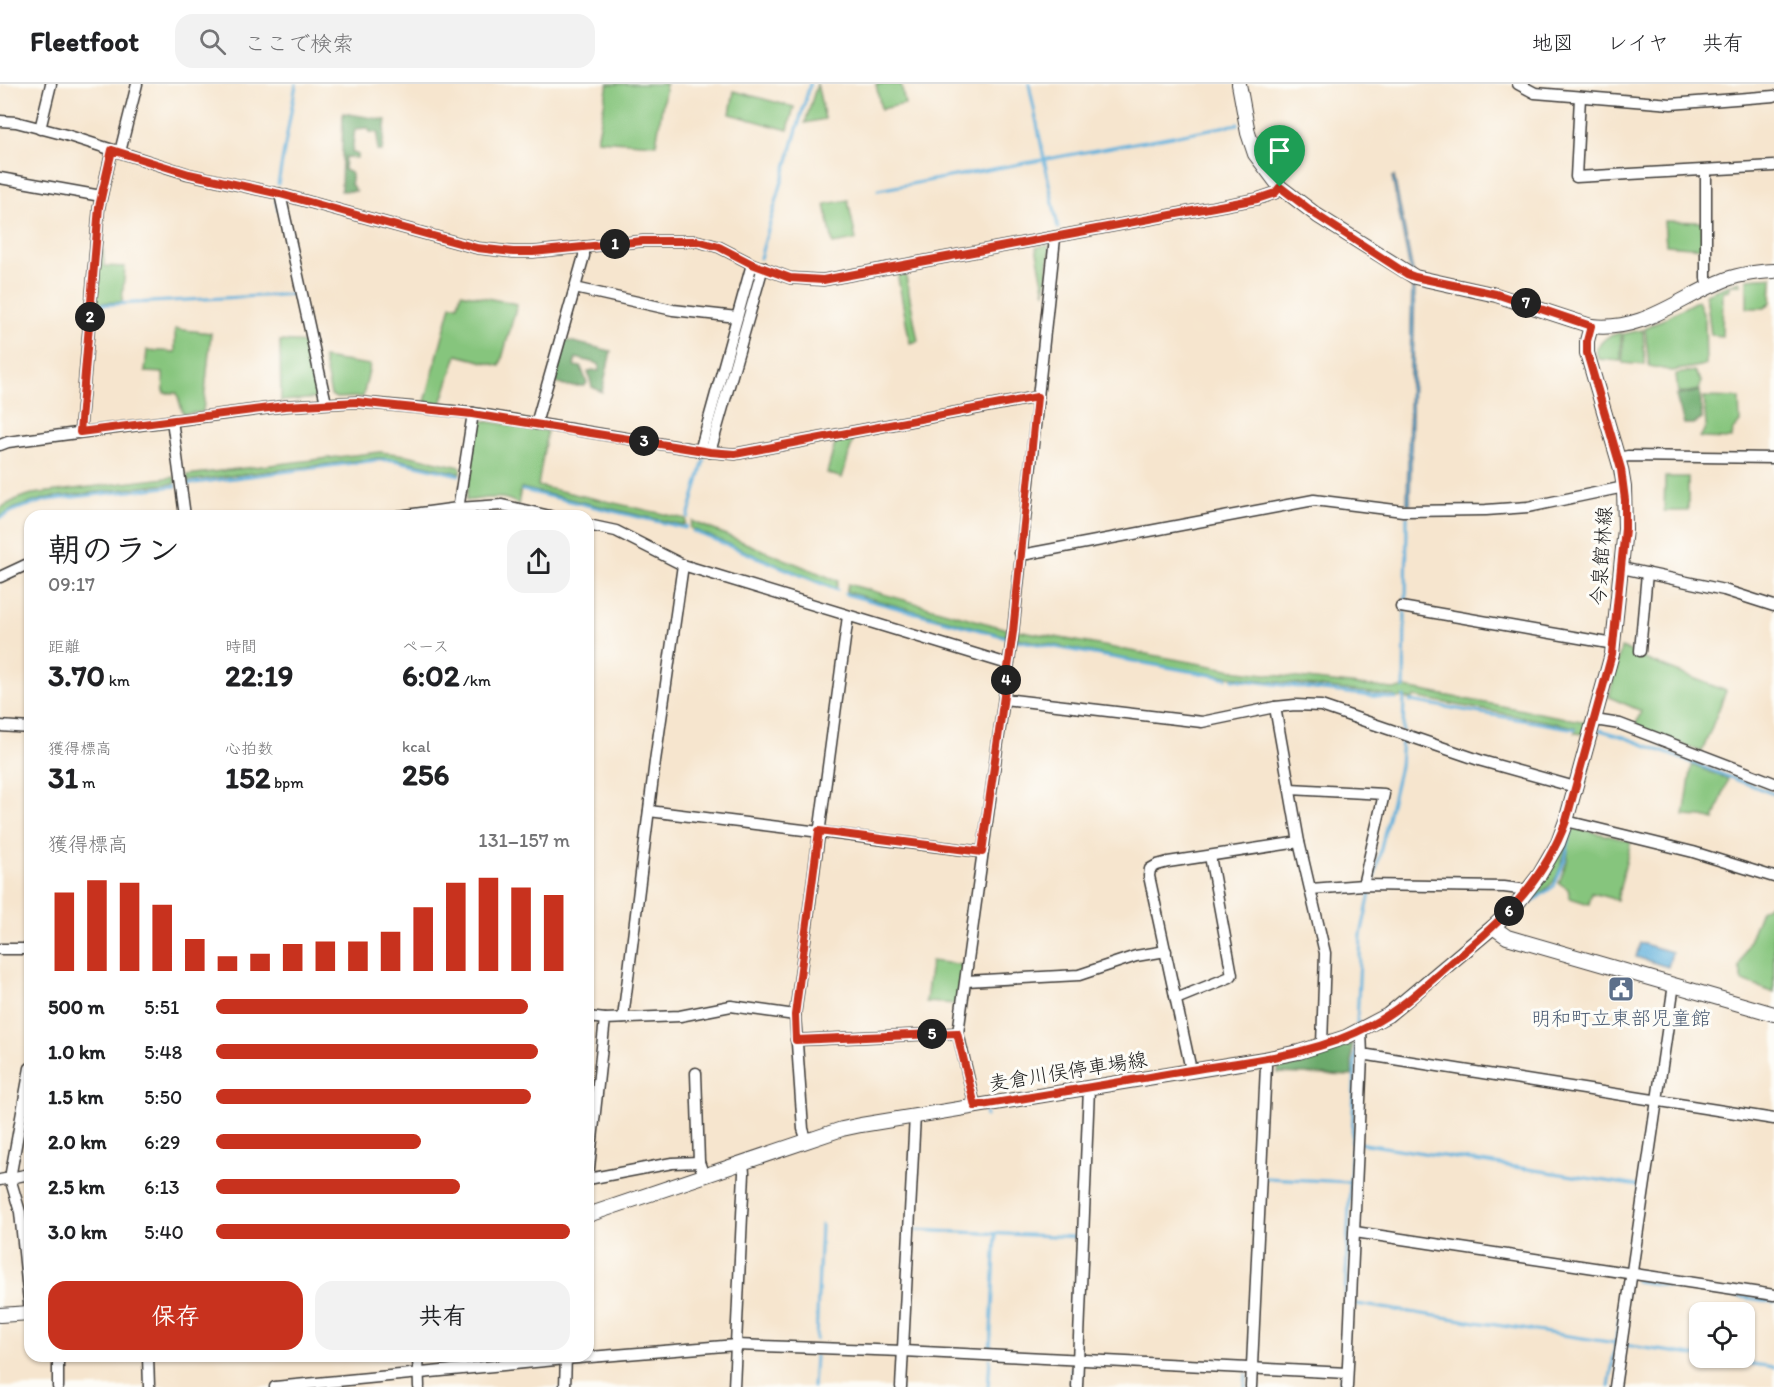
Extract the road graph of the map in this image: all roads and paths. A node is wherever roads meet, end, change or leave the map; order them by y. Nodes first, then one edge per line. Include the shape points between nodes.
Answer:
1 (51, 84) edge
2 (137, 84) edge
3 (1239, 84) edge
4 (1518, 84) edge
5 (1774, 96) edge
6 (1580, 97) junction
7 (0, 120) edge
8 (40, 129) junction
9 (116, 151) junction
10 (1774, 166) edge
11 (1706, 171) junction
12 (0, 178) edge
13 (1280, 187) junction
14 (280, 194) junction
15 (101, 196) junction
16 (1055, 238) junction
17 (584, 247) junction
18 (757, 266) junction
19 (1774, 271) edge
20 (575, 288) junction
21 (1708, 288) junction
22 (737, 317) junction
23 (1591, 326) junction
24 (1037, 397) junction
25 (326, 403) junction
26 (472, 414) junction
27 (172, 420) junction
28 (536, 424) junction
29 (80, 432) junction
30 (0, 444) edge
31 (705, 451) junction
32 (1619, 458) junction
33 (1774, 458) edge
34 (1624, 487) junction
35 (184, 510) edge
36 (458, 510) edge
37 (471, 510) edge
38 (524, 510) edge
39 (594, 526) edge
40 (1020, 553) junction
41 (683, 565) junction
42 (24, 566) edge
43 (1622, 568) junction
44 (1647, 573) junction
45 (0, 577) edge
46 (1774, 606) edge
47 (1401, 608) dead end
48 (848, 616) junction
49 (1614, 644) junction
50 (1640, 651) dead end
51 (1008, 664) junction
52 (1004, 699) junction
53 (1275, 707) junction
54 (1595, 720) junction
55 (0, 726) edge
56 (24, 728) edge
57 (1774, 783) edge
58 (1575, 787) junction
59 (1290, 789) junction
60 (649, 811) junction
61 (1566, 821) junction
62 (819, 831) junction
63 (1299, 842) junction
64 (982, 852) junction
65 (1210, 856) junction
66 (1774, 877) edge
67 (1363, 885) junction
68 (1311, 889) junction
69 (1527, 890) junction
70 (1493, 927) junction
71 (0, 949) edge
72 (24, 949) edge
73 (1166, 951) junction
74 (966, 981) junction
75 (1674, 984) junction
76 (1176, 999) junction
77 (1774, 1014) edge
78 (795, 1015) junction
79 (594, 1018) edge
80 (623, 1018) junction
81 (605, 1019) junction
82 (1361, 1030) junction
83 (957, 1033) junction
84 (796, 1040) junction
85 (1322, 1045) junction
86 (1362, 1056) junction
87 (1264, 1059) junction
88 (1191, 1070) junction
89 (696, 1073) dead end
90 (1089, 1088) junction
91 (24, 1095) edge
92 (1656, 1102) junction
93 (975, 1106) junction
94 (915, 1115) junction
95 (1774, 1119) edge
96 (594, 1122) edge
97 (807, 1141) junction
98 (699, 1162) junction
99 (742, 1163) junction
100 (24, 1175) edge
101 (704, 1176) junction
102 (594, 1177) edge
103 (5, 1179) edge
104 (594, 1213) edge
105 (1355, 1232) junction
106 (24, 1252) edge
107 (1631, 1274) junction
108 (1774, 1295) edge
109 (24, 1312) edge
110 (0, 1314) edge
111 (736, 1345) junction
112 (903, 1351) junction
113 (594, 1355) edge
114 (1078, 1360) junction
115 (58, 1362) edge
116 (148, 1362) edge
117 (419, 1362) edge
118 (520, 1362) edge
119 (566, 1362) edge
120 (1251, 1369) junction
121 (420, 1373) junction
122 (1347, 1373) junction
123 (58, 1387) edge
124 (149, 1387) edge
125 (274, 1387) edge
126 (419, 1387) edge
127 (565, 1387) edge
128 (734, 1387) edge
129 (901, 1387) edge
130 (1077, 1387) edge
131 (1251, 1387) edge
132 (1347, 1387) edge
133 (1615, 1387) edge

1 - 8 street
2 - 9 street
3 - 13 main road via 1251,144
4 - 6 street via 1535,93
5 - 6 street via 1671,104
6 - 11 street via 1576,177
7 - 8 street
8 - 9 street
9 - 14 street via 189,174
9 - 15 street
10 - 11 street
11 - 21 street
12 - 15 street
13 - 16 street via 1275,193 1257,199
13 - 23 main road via 1407,274 1496,294
14 - 17 street via 477,248 533,252
14 - 25 street
15 - 29 street
16 - 18 street via 823,280 790,278
16 - 24 street
17 - 18 street via 697,241
17 - 20 street
18 - 22 street
18 - 31 street
19 - 21 main road via 1737,276
20 - 22 street via 673,310
20 - 28 street
21 - 23 main road via 1635,324
22 - 31 street
23 - 32 main road, 今泉館林線 via 1587,353
24 - 31 street via 735,454
24 - 40 street
25 - 26 street via 371,403
25 - 27 street
26 - 28 street
26 - 36 street
27 - 29 street
27 - 35 street
28 - 31 street
29 - 30 street
32 - 33 street
32 - 34 main road, 今泉館林線
34 - 40 street via 1528,507 1486,510 1403,511 1314,500
34 - 43 main road, 今泉館林線
37 - 38 street via 502,505
39 - 41 street via 616,531
40 - 51 street
41 - 48 street
41 - 60 street
42 - 45 street
43 - 44 street
43 - 49 main road, 今泉館林線
44 - 46 street
44 - 50 street
47 - 49 street
48 - 51 street
48 - 62 street
49 - 54 main road, 今泉館林線
51 - 52 street
52 - 53 street via 1202,722
52 - 64 street
53 - 58 street via 1309,705 1332,709 1482,761
53 - 59 street
54 - 57 street via 1620,724
54 - 58 main road, 今泉館林線
55 - 56 street
58 - 61 main road, 今泉館林線
59 - 63 street
59 - 67 street via 1384,794
60 - 62 street
60 - 80 street
61 - 66 street via 1693,852
61 - 69 main road, 今泉館林線 via 1550,858
62 - 64 street
62 - 78 street
63 - 65 street
63 - 68 street
64 - 74 street
65 - 73 street via 1168,862 1150,869
65 - 76 street via 1232,975
67 - 68 street
67 - 69 street
68 - 85 street via 1325,953
69 - 70 main road, 今泉館林線
70 - 75 main road via 1507,937
70 - 82 main road, 麦倉川俣停車場線 via 1403,1004
71 - 72 street
73 - 74 street via 1079,975
73 - 76 street
74 - 83 street
75 - 77 main road
75 - 92 street
76 - 88 street
78 - 80 street via 731,1006 680,1017
78 - 84 street
79 - 81 street
80 - 81 street
81 - 96 street
82 - 85 main road, 麦倉川俣停車場線
82 - 86 street
83 - 84 street
83 - 93 street
84 - 97 street
85 - 87 main road, 麦倉川俣停車場線
86 - 92 street
86 - 105 street
87 - 88 main road, 麦倉川俣停車場線
87 - 120 street
88 - 90 main road, 麦倉川俣停車場線
89 - 98 street
90 - 93 main road, 麦倉川俣停車場線
90 - 114 street
91 - 103 street
92 - 95 street
92 - 107 street
93 - 94 main road, 麦倉川俣停車場線
94 - 97 main road, 麦倉川俣停車場線 via 851,1127
94 - 112 street
97 - 99 main road, 麦倉川俣停車場線
98 - 101 street
98 - 102 street
99 - 101 main road, 麦倉川俣停車場線
99 - 111 street
100 - 103 street
101 - 104 main road, 麦倉川俣停車場線
103 - 106 street via 20,1212
105 - 107 street
105 - 122 street
107 - 108 street
107 - 133 street
109 - 110 main road
111 - 112 street
111 - 113 street
111 - 128 street
112 - 114 street
112 - 129 street
114 - 120 street
114 - 130 street
115 - 123 street
116 - 124 street
117 - 121 street
118 - 121 street
119 - 127 street
120 - 122 street
120 - 131 street
121 - 125 street
121 - 126 street
122 - 132 street

